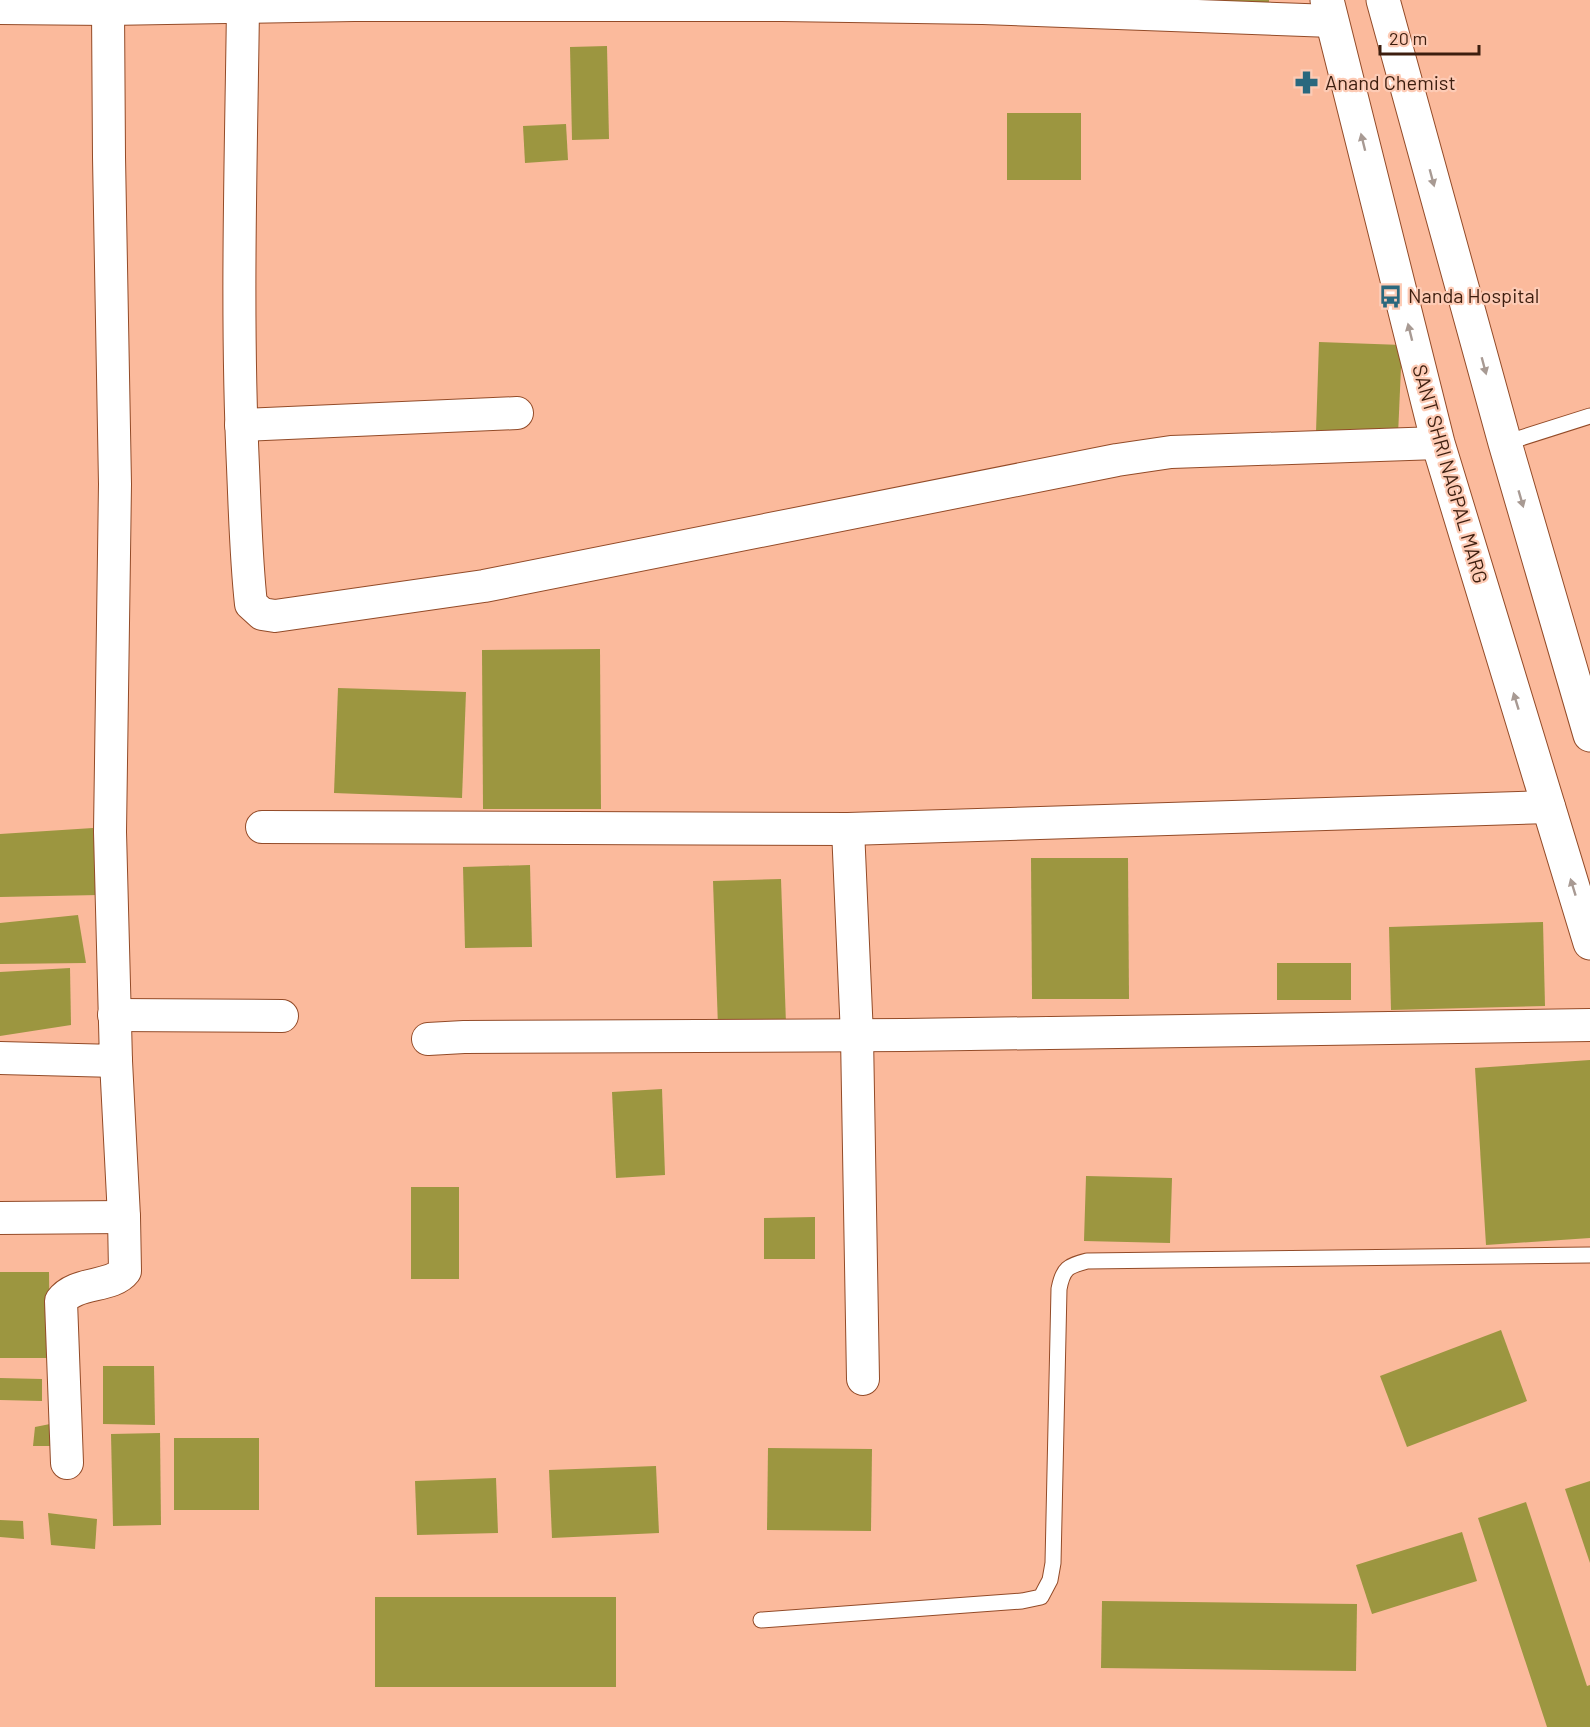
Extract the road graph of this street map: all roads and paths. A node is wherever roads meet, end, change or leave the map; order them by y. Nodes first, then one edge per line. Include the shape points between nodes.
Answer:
1 (1383, 0) edge
2 (354, 3) edge
3 (486, 3) edge
4 (668, 3) edge
5 (782, 3) edge
6 (983, 4) edge
7 (18, 5) edge
8 (243, 7) junction
9 (108, 9) junction
10 (1330, 10) edge
11 (517, 413) dead end
12 (1590, 416) edge
13 (241, 425) junction
14 (1438, 443) junction
15 (1505, 443) junction
16 (1590, 735) edge
17 (1549, 807) junction
18 (262, 827) dead end
19 (848, 829) junction
20 (1590, 943) edge
21 (114, 1015) junction
22 (282, 1016) dead end
23 (1590, 1025) edge
24 (857, 1036) junction
25 (428, 1039) dead end
26 (0, 1058) edge
27 (116, 1061) junction
28 (124, 1217) junction
29 (0, 1218) edge
30 (1590, 1256) edge
31 (863, 1379) dead end
32 (67, 1463) dead end
33 (761, 1620) dead end

1 -> 15 main road
2 - 3 street
2 - 8 street
3 - 4 street
4 - 5 street
5 - 6 street
6 - 10 street
7 - 9 street
8 - 9 street
8 - 13 street via 238,352
9 - 21 street via 115,484 110,832
14 -> 10 main road, SANT SHRI NAGPAL MARG
11 - 13 street
12 - 15 lane
13 - 14 street via 251,604 262,614 275,616 484,586 1149,455
17 -> 14 main road, SANT SHRI NAGPAL MARG
15 -> 16 main road
17 - 19 street
20 -> 17 main road, SANT SHRI NAGPAL MARG
18 - 19 street
19 - 24 street
21 - 22 street
21 - 27 street
23 - 24 street
24 - 25 street
24 - 31 street
26 - 27 street
27 - 28 street
28 - 29 street
28 - 32 street via 125,1271 120,1277 68,1294 61,1301
30 - 33 lane via 1087,1261 1070,1266 1062,1274 1059,1289 1053,1563 1041,1597

